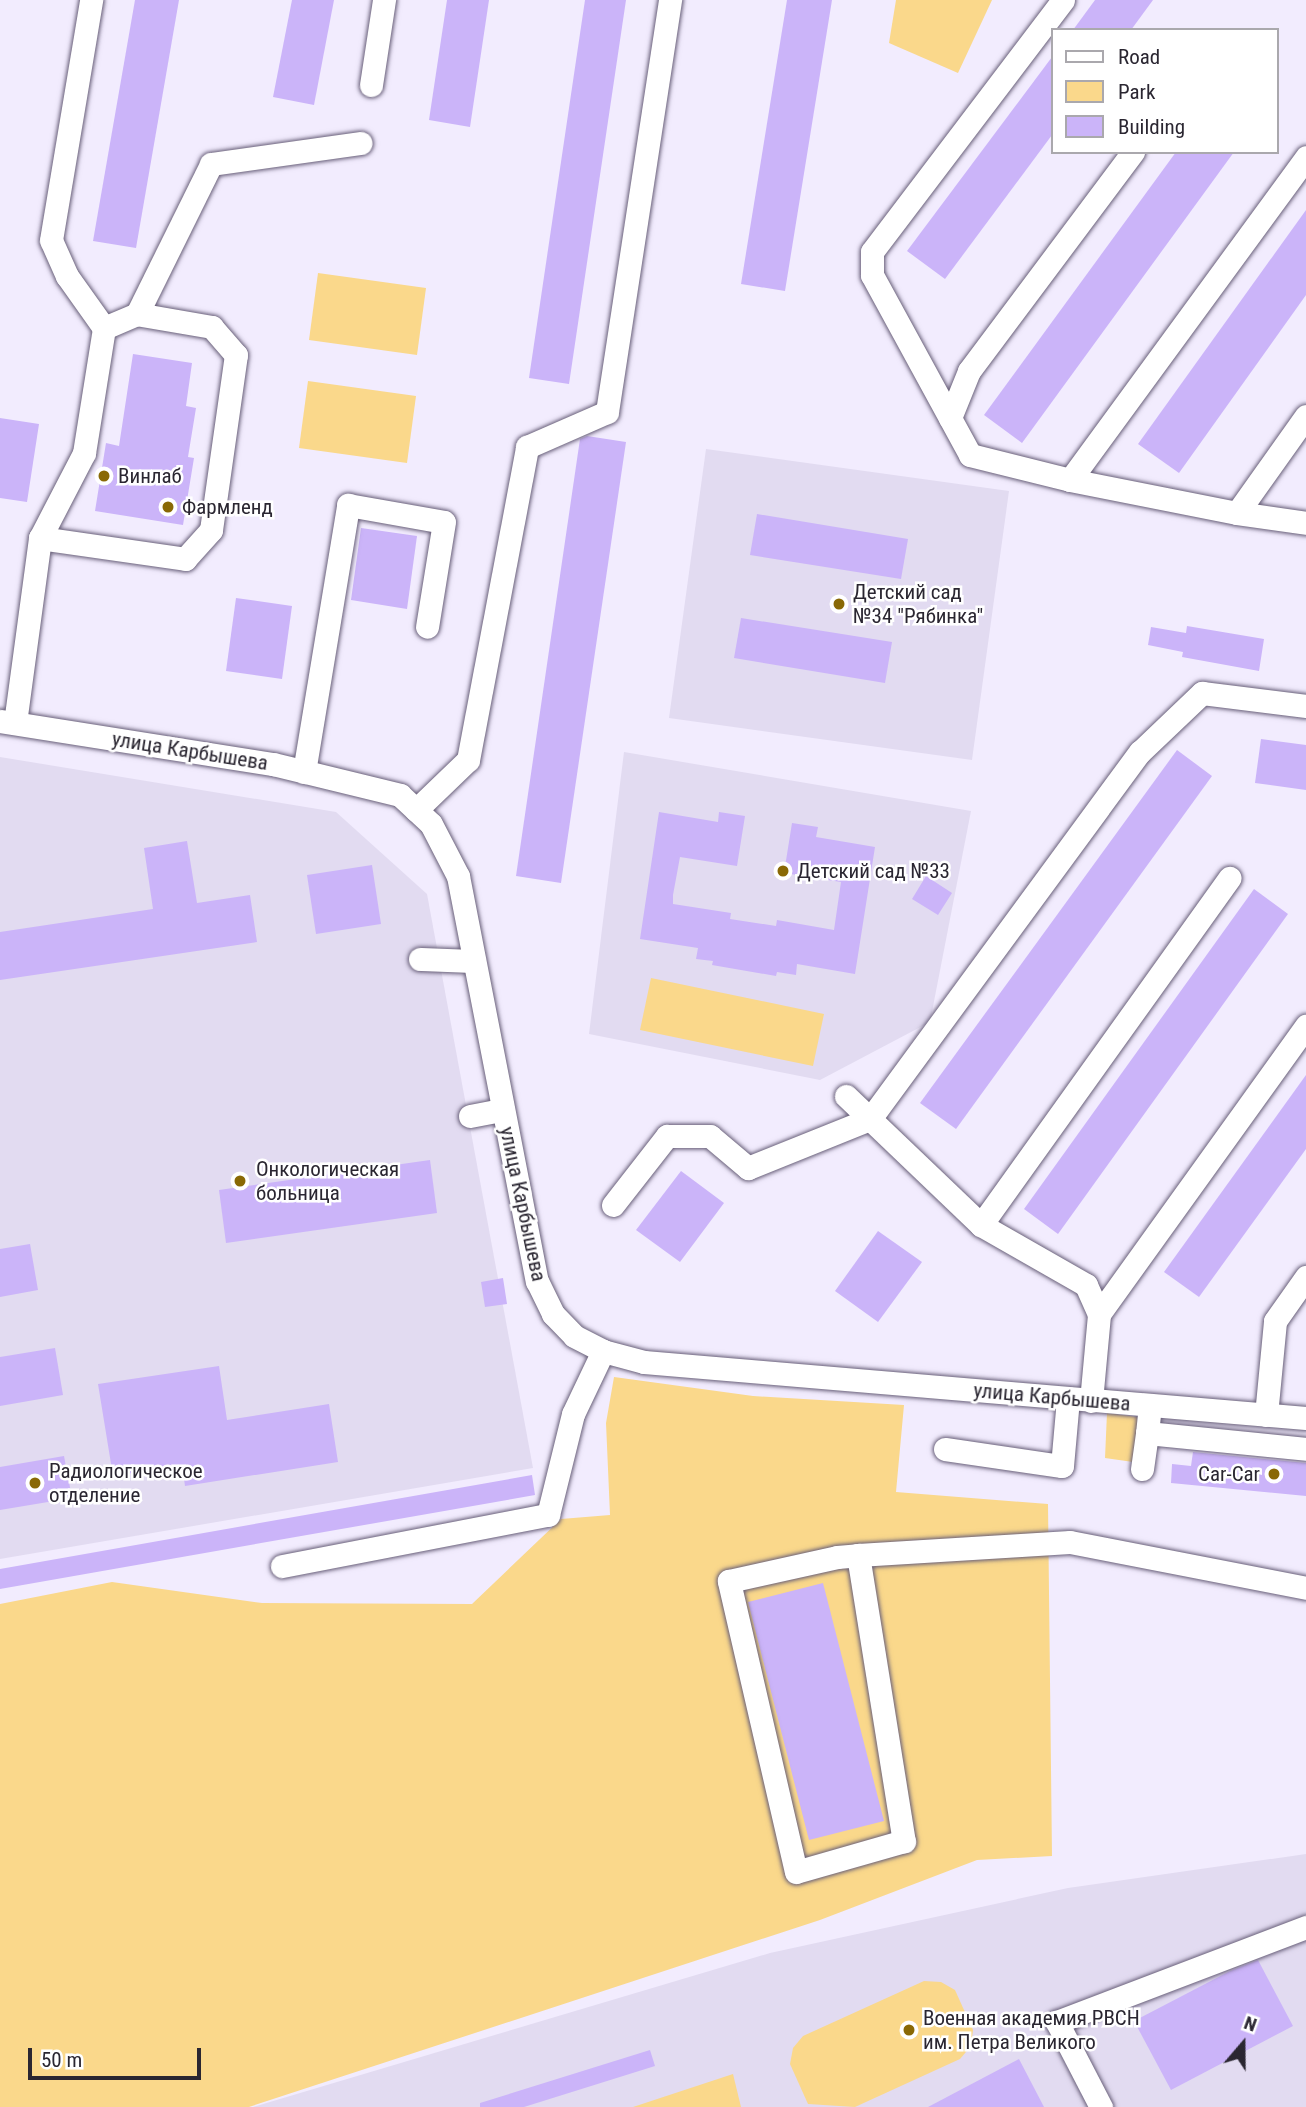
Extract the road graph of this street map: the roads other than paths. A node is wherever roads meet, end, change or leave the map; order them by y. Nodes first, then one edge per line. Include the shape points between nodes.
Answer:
1 (91, 0) edge
2 (384, 0) edge
3 (670, 0) edge
4 (1063, 0) edge
5 (371, 85) dead end
6 (361, 143) dead end
7 (1132, 154) edge
8 (1306, 157) edge
9 (137, 314) junction
10 (104, 328) junction
11 (1306, 416) edge
12 (950, 418) junction
13 (1070, 480) junction
14 (1237, 513) junction
15 (1306, 523) edge
16 (40, 538) junction
17 (427, 627) dead end
18 (1306, 706) edge
19 (7, 722) edge
20 (304, 772) junction
21 (416, 810) junction
22 (1229, 878) dead end
23 (420, 959) dead end
24 (474, 961) junction
25 (1306, 1026) edge
26 (846, 1096) dead end
27 (502, 1110) junction
28 (470, 1116) dead end
29 (870, 1119) junction
30 (613, 1205) dead end
31 (981, 1225) junction
32 (1306, 1277) edge
33 (1099, 1314) junction
34 (603, 1351) junction
35 (1068, 1399) junction
36 (1091, 1401) junction
37 (1150, 1405) junction
38 (1266, 1415) junction
39 (1306, 1418) edge
40 (1147, 1433) junction
41 (944, 1449) dead end
42 (1306, 1449) edge
43 (1142, 1469) dead end
44 (858, 1555) junction
45 (282, 1566) dead end
46 (1306, 1588) edge
47 (1306, 1927) edge
48 (1101, 2107) edge

1 - 10 street via 51,240 67,276
2 - 5 street
3 - 21 street via 607,412 527,447 468,760
4 - 12 street via 872,252 872,275
6 - 9 street via 211,164
7 - 12 street via 969,371
8 - 13 street
9 - 10 street
9 - 16 street via 212,327 236,355 211,530 185,559
10 - 16 street via 84,453
11 - 14 street
12 - 13 street via 970,455
13 - 14 street
14 - 15 street
16 - 19 street
17 - 20 street via 444,522 348,505
18 - 29 street via 1202,693 1140,752
19 - 20 street, улица Карбышева
20 - 21 street, улица Карбышева via 400,795
21 - 24 street, улица Карбышева via 431,824 458,876
22 - 31 street
23 - 24 street
24 - 27 street, улица Карбышева
25 - 33 street
26 - 29 street
27 - 28 street
27 - 34 street, улица Карбышева via 537,1281 553,1314 575,1336
29 - 30 street via 748,1168 710,1136 667,1136
29 - 31 street
31 - 33 street via 1086,1285
32 - 38 street via 1275,1321
33 - 36 street
34 - 35 street, улица Карбышева via 644,1362
34 - 45 street via 573,1414 548,1515
35 - 36 street, улица Карбышева
35 - 41 street via 1062,1466
36 - 37 street, улица Карбышева
37 - 38 street, улица Карбышева
37 - 40 street
38 - 39 street, улица Карбышева
40 - 42 street
40 - 43 street
44 - 44 street via 729,1581 796,1872 904,1841
44 - 46 street via 1070,1542
47 - 48 street via 1057,2022

